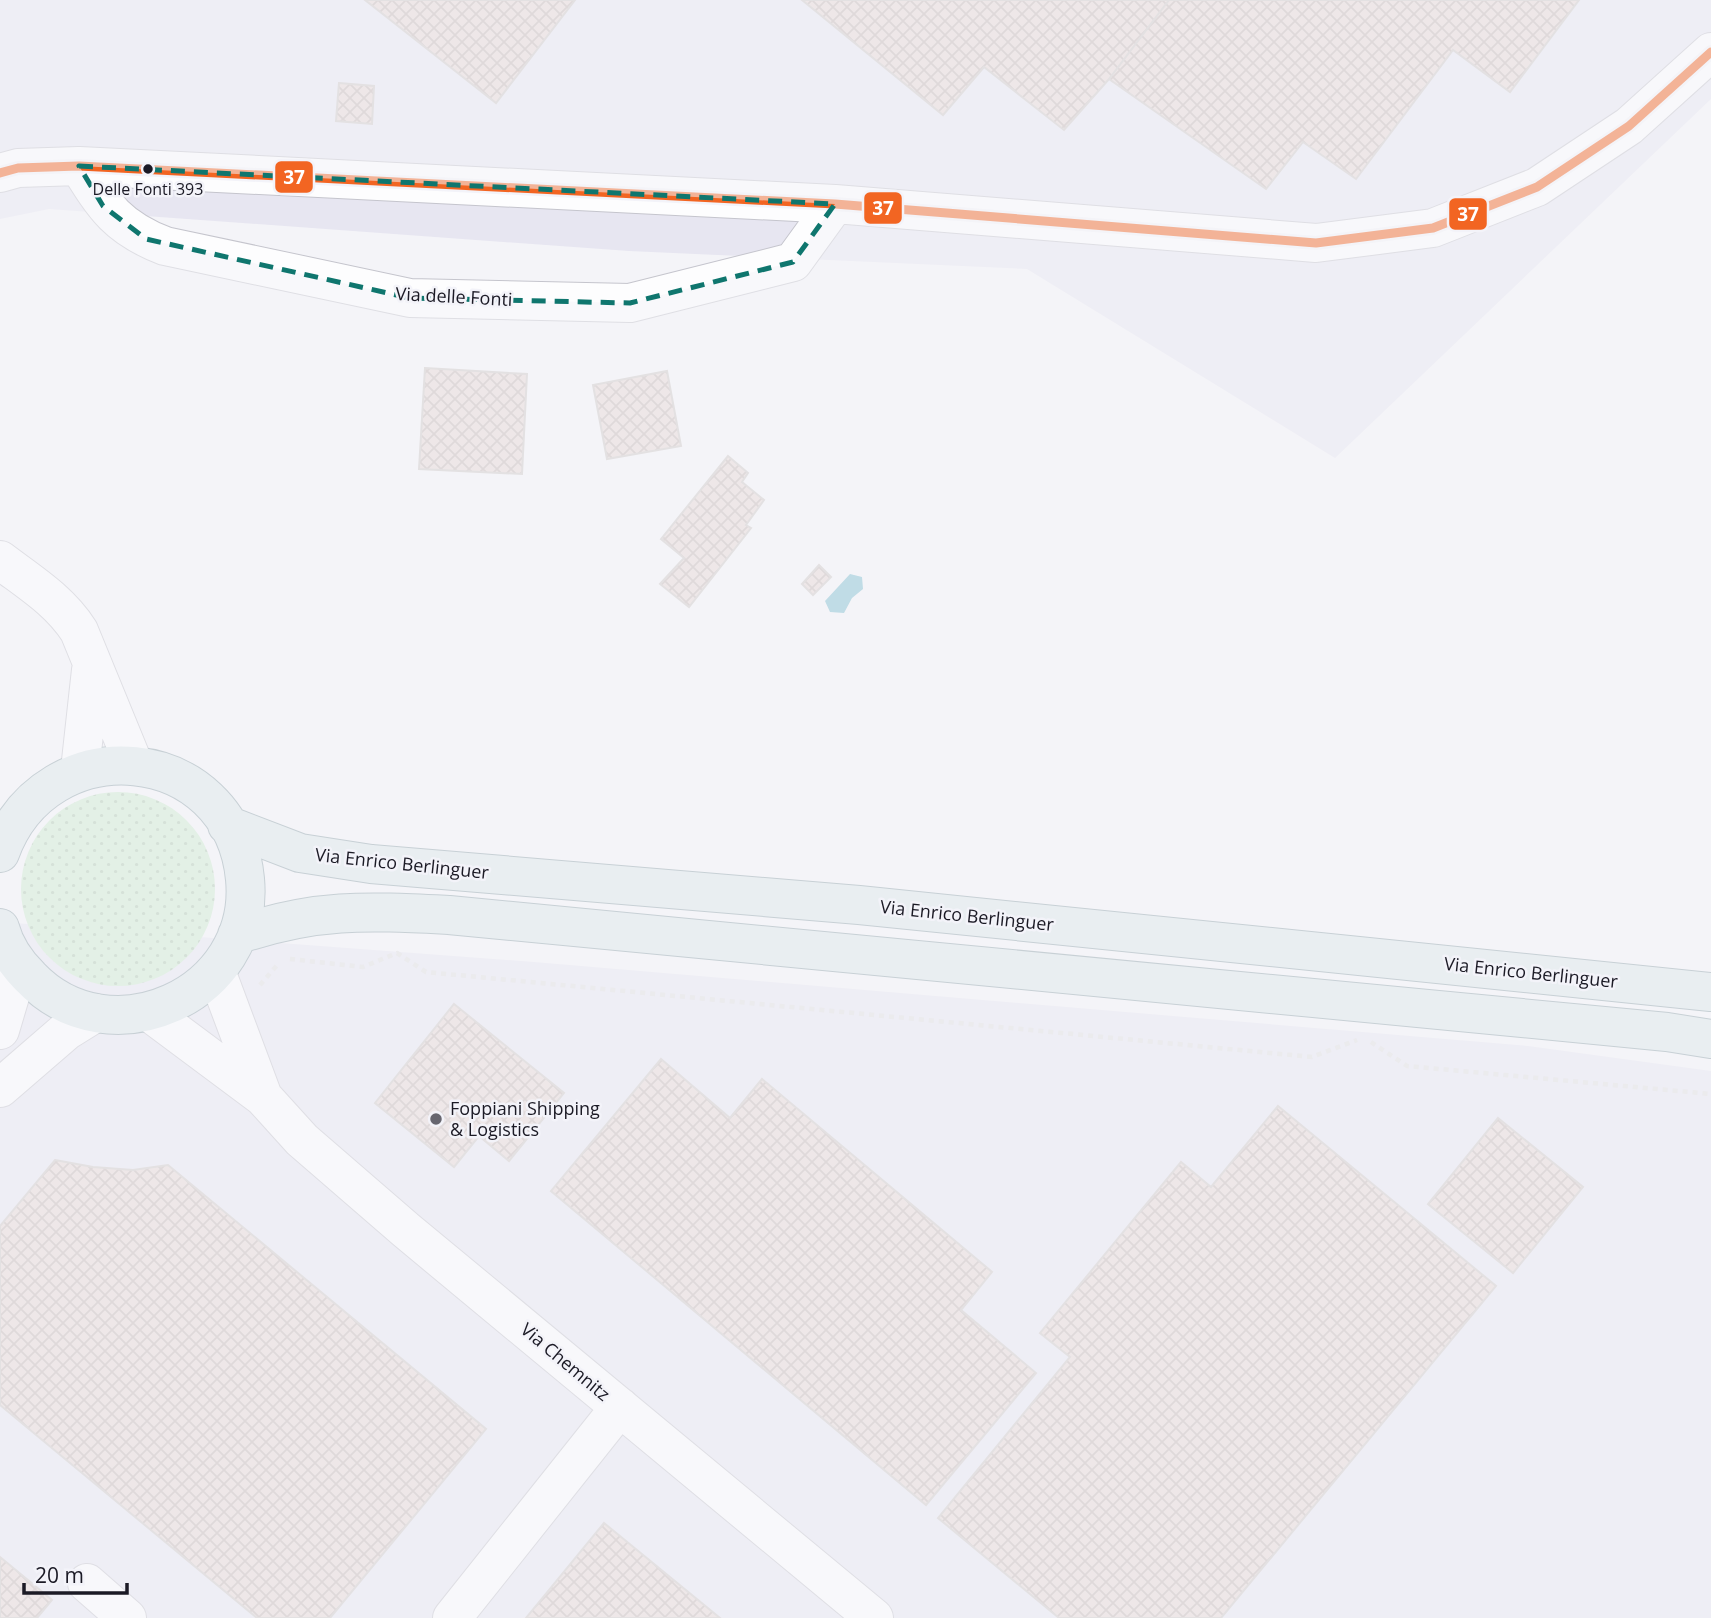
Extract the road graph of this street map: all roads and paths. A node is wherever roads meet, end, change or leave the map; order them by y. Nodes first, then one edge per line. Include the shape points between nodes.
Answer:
1 (1711, 52) edge
2 (79, 166) junction
3 (0, 173) edge
4 (835, 204) junction
5 (0, 560) edge
6 (92, 668) junction
7 (134, 765) junction
8 (79, 771) junction
9 (11, 812) edge
10 (227, 825) junction
11 (0, 853) edge
12 (0, 928) edge
13 (237, 935) junction
14 (19, 966) junction
15 (216, 971) junction
16 (256, 992) dead end
17 (1711, 992) edge
18 (95, 1013) junction
19 (149, 1013) junction
20 (0, 1030) edge
21 (1711, 1040) edge
22 (0, 1088) edge
23 (1711, 1094) edge
24 (263, 1097) junction
25 (620, 1407) junction
26 (87, 1583) dead end
27 (127, 1618) edge
28 (452, 1618) edge
29 (874, 1618) edge

1 - 4 street via 1629,126 1537,187 1433,228 1316,243
2 - 3 street
2 - 4 street
2 - 4 street, Via delle Fonti via 103,206 146,239 410,298 631,303 793,262
5 - 6 street via 70,617
6 - 7 street
6 - 8 street
7 - 8 main road, Via Enrico Berlinguer
7 - 10 main road, Via Enrico Berlinguer via 162,771 188,784
8 - 9 main road, Via Enrico Berlinguer
9 - 11 main road, Via Enrico Berlinguer
10 - 13 main road, Via Enrico Berlinguer via 245,879
10 - 17 main road, Via Enrico Berlinguer via 300,853 371,864 859,905
12 - 14 main road, Via Enrico Berlinguer
13 - 15 main road, Via Enrico Berlinguer
13 - 21 main road via 275,922 352,910 449,915 1653,1030
14 - 18 main road, Via Enrico Berlinguer via 61,1002
14 - 20 street
15 - 19 main road, Via Enrico Berlinguer via 186,997
15 - 24 street, Via Chemnitz
16 - 23 path via 271,968 285,959 363,967 397,953 426,972 1312,1057 1364,1037 1407,1066
18 - 19 main road, Via Enrico Berlinguer
18 - 22 street via 66,1031
19 - 24 street, Via Chemnitz
24 - 25 street, Via Chemnitz via 302,1140
25 - 28 street
25 - 29 street, Via Chemnitz
26 - 27 street

